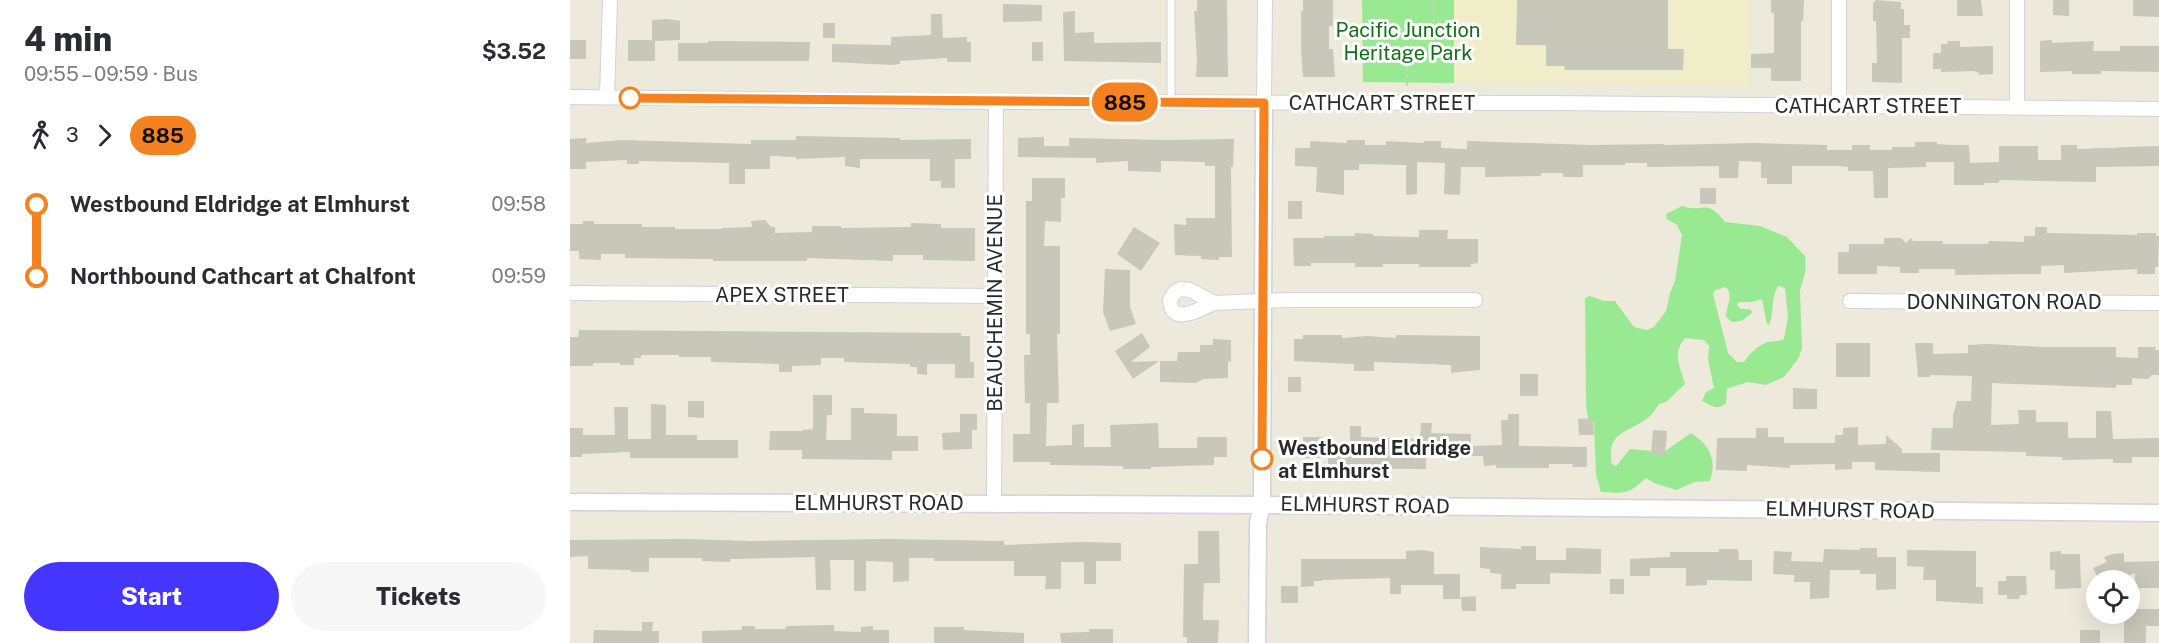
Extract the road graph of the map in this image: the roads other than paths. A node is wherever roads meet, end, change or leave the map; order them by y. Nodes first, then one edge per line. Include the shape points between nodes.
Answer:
1 (610, 0) edge
2 (1172, 0) edge
3 (1265, 0) edge
4 (1839, 0) edge
5 (2017, 0) edge
6 (570, 97) edge
7 (607, 97) junction
8 (996, 102) junction
9 (1171, 103) junction
10 (1264, 103) junction
11 (1839, 106) junction
12 (2017, 107) junction
13 (2159, 109) edge
14 (570, 293) edge
15 (994, 296) junction
16 (1262, 300) junction
17 (1475, 300) dead end
18 (1850, 301) dead end
19 (1214, 303) dead end
20 (2159, 303) edge
21 (570, 502) edge
22 (994, 503) junction
23 (1262, 504) junction
24 (2159, 513) edge
25 (1257, 643) edge

1 - 7 street
2 - 9 lane
3 - 10 street
4 - 11 street
5 - 12 street
6 - 7 street, CATHCART STREET
7 - 8 street, CATHCART STREET
8 - 9 street, CATHCART STREET
8 - 15 street, BEAUCHEMIN AVENUE
9 - 10 street, CATHCART STREET
10 - 11 street, CATHCART STREET
10 - 16 street
11 - 12 street, CATHCART STREET
12 - 13 street, CATHCART STREET
14 - 15 street, APEX STREET
15 - 22 street, BEAUCHEMIN AVENUE
16 - 17 street
16 - 19 street
16 - 23 street
18 - 20 street, DONNINGTON ROAD
21 - 22 street, ELMHURST ROAD
22 - 23 street, ELMHURST ROAD
23 - 24 street, ELMHURST ROAD
23 - 25 street via 1258,523

